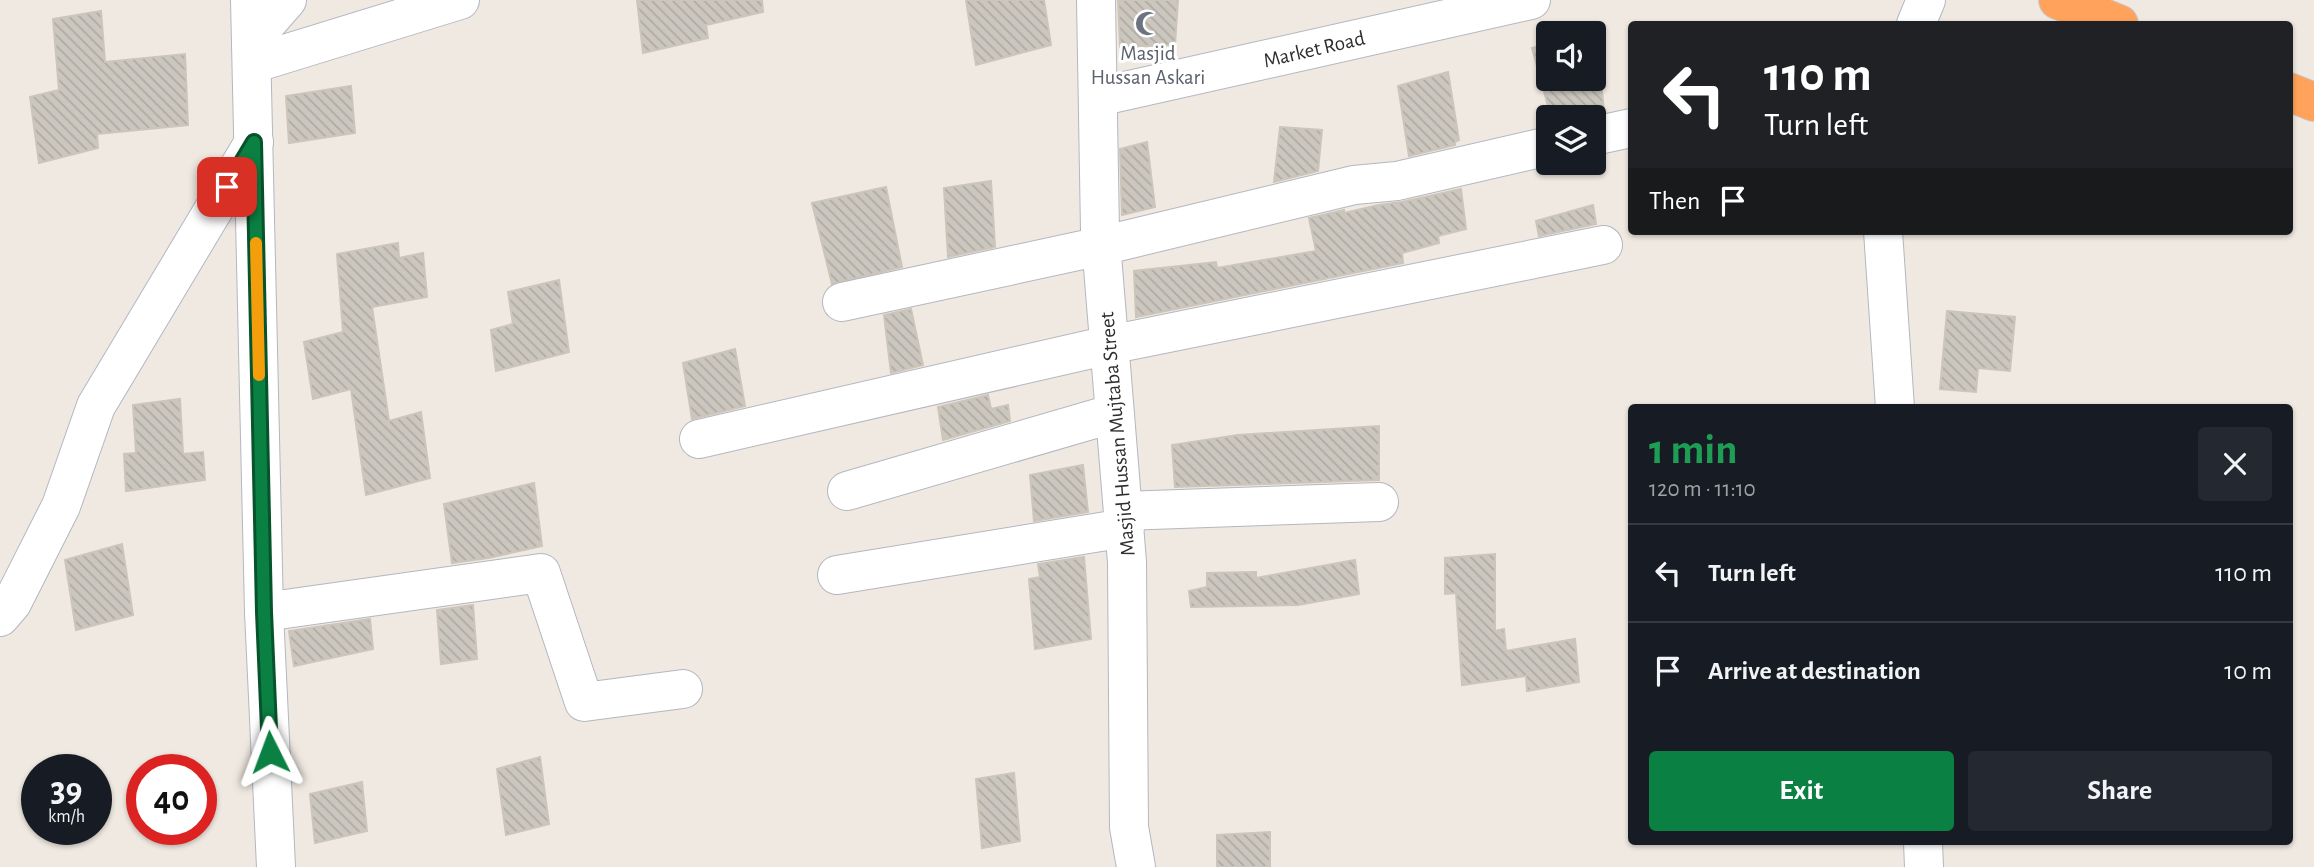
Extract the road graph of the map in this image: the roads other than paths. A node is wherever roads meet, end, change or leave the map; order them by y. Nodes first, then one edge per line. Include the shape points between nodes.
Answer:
1 (250, 0) edge
2 (286, 0) edge
3 (460, 0) edge
4 (1096, 0) edge
5 (1531, 0) edge
6 (1926, 0) edge
7 (2058, 0) edge
8 (1917, 21) edge
9 (2111, 21) edge
10 (251, 52) junction
11 (2293, 94) edge
12 (1098, 97) junction
13 (2314, 102) edge
14 (1628, 129) edge
15 (1606, 133) edge
16 (254, 142) junction
17 (1536, 149) edge
18 (1883, 235) edge
19 (1603, 245) dead end
20 (1101, 246) junction
21 (842, 302) dead end
22 (1109, 345) junction
23 (1895, 404) edge
24 (1115, 413) junction
25 (699, 439) dead end
26 (847, 491) dead end
27 (1379, 502) dead end
28 (1124, 519) junction
29 (837, 575) dead end
30 (264, 612) junction
31 (0, 617) edge
32 (683, 689) dead end
33 (1923, 845) edge
34 (275, 867) edge
35 (1136, 867) edge
36 (1923, 867) edge

1 - 10 street
2 - 10 street
3 - 10 street
4 - 12 street, Masjid Hussan Mujtaba Street
5 - 12 street, Market Road
6 - 8 street
7 - 9 highway
10 - 16 street
11 - 13 highway
12 - 20 street, Masjid Hussan Mujtaba Street
14 - 15 street
16 - 30 street
16 - 31 street via 96,406 61,506 12,603
17 - 20 street via 1397,181 1354,185
18 - 23 street
19 - 22 street
20 - 21 street
20 - 22 street, Masjid Hussan Mujtaba Street
22 - 24 street, Masjid Hussan Mujtaba Street
22 - 25 street
24 - 26 street
24 - 28 street, Masjid Hussan Mujtaba Street
27 - 28 street
28 - 29 street
28 - 35 street, Masjid Hussan Mujtaba Street via 1129,827
30 - 32 street via 541,573 584,702
30 - 34 street
33 - 36 street

